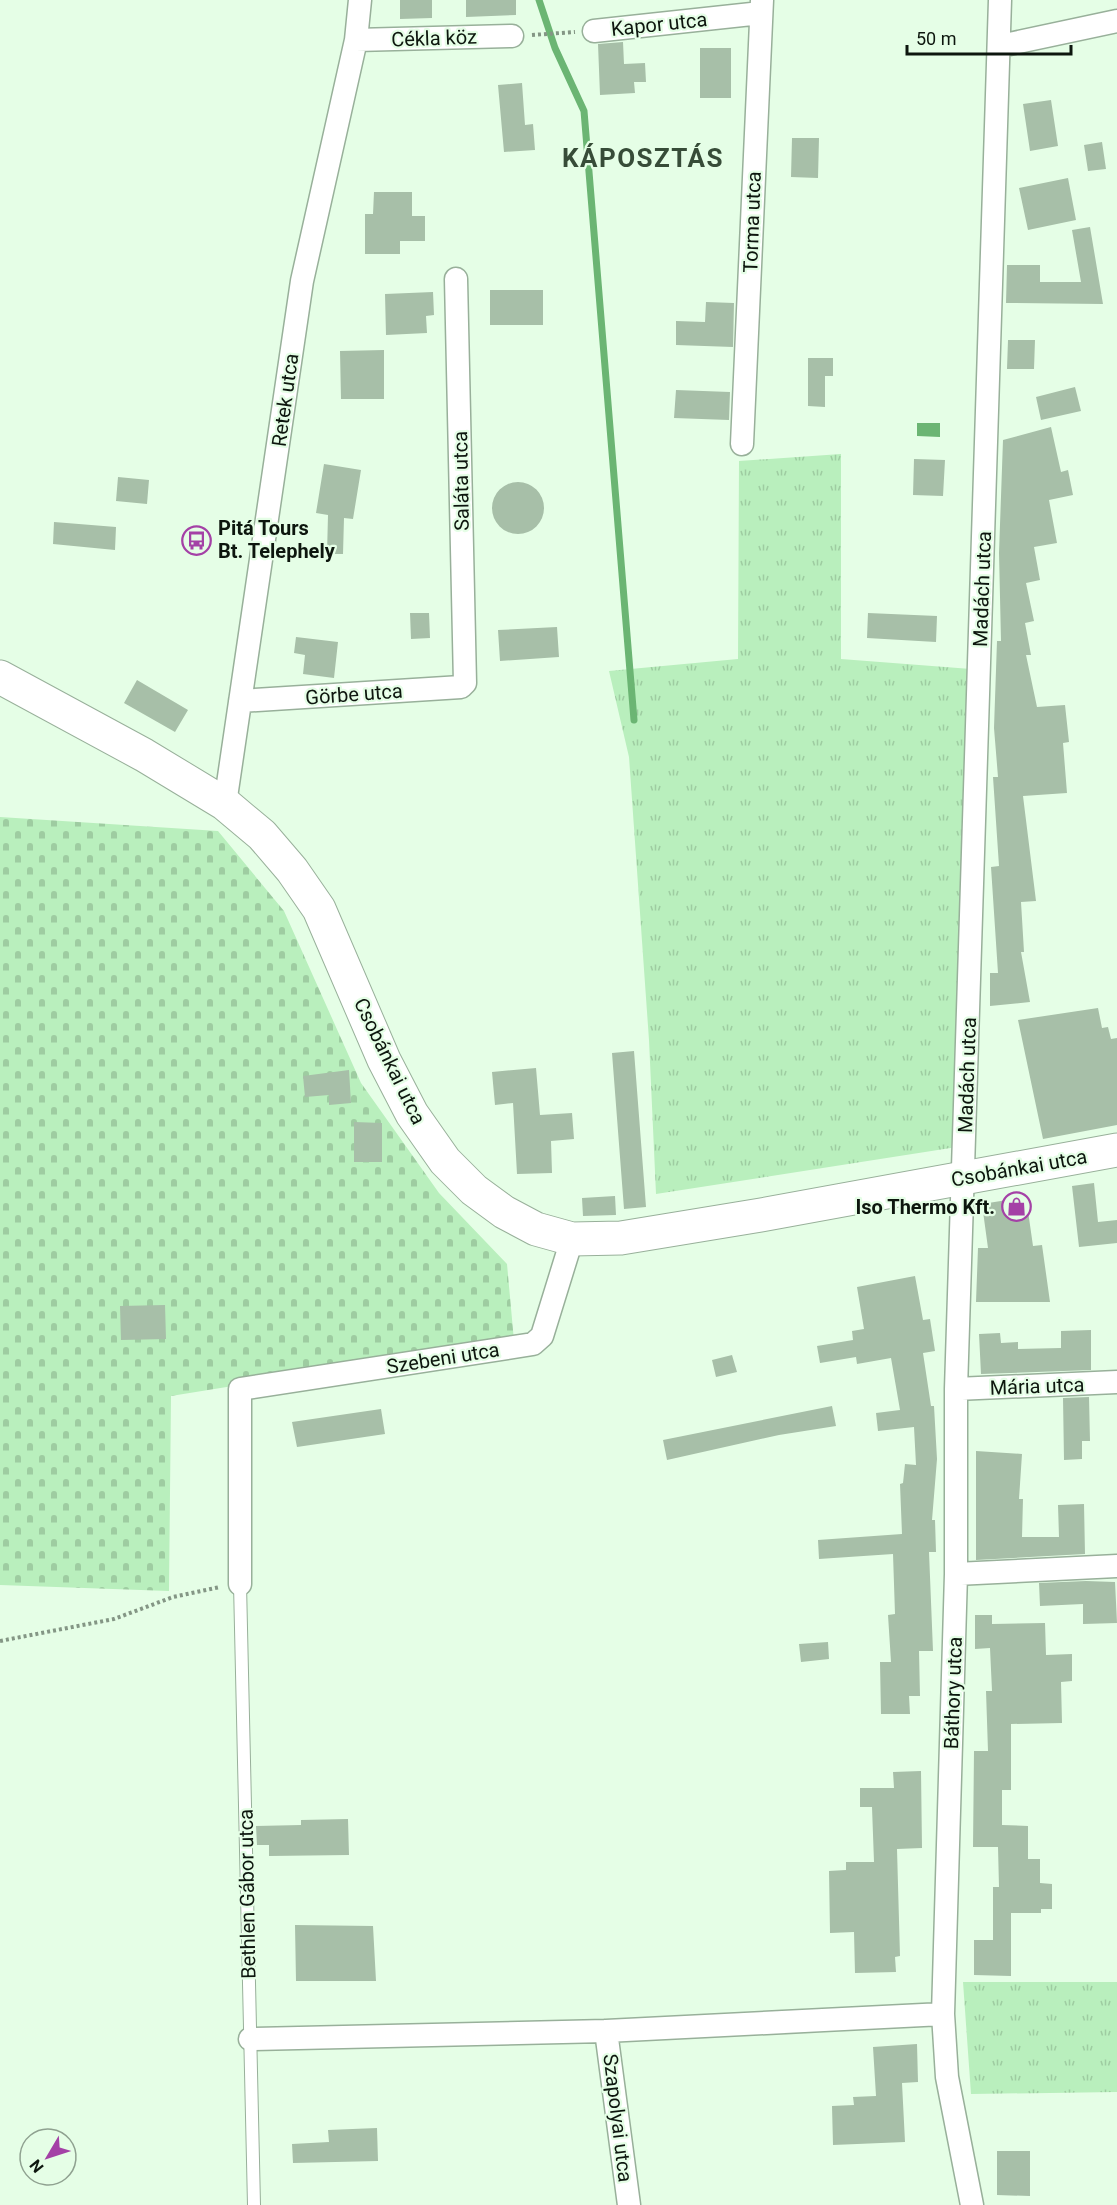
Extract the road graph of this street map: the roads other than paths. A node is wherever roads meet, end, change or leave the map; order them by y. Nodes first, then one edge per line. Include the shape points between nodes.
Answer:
1 (360, 0) edge
2 (1000, 0) edge
3 (761, 7) edge
4 (1117, 21) edge
5 (594, 31) dead end
6 (522, 36) road end
7 (356, 40) junction
8 (1000, 46) junction
9 (456, 279) dead end
10 (742, 444) dead end
11 (0, 677) edge
12 (465, 683) joint
13 (240, 702) junction
14 (225, 804) junction
15 (1117, 1150) edge
16 (963, 1178) junction
17 (572, 1239) junction
18 (1117, 1382) edge
19 (956, 1389) junction
20 (1117, 1566) edge
21 (956, 1574) junction
22 (240, 1584) joint
23 (943, 2014) junction
24 (606, 2031) junction
25 (250, 2040) junction
26 (254, 2205) edge
27 (629, 2205) edge
28 (972, 2205) edge

1 - 7 street, Retek utca
2 - 8 street, Madách utca
3 - 5 street, Kapor utca
3 - 10 street, Torma utca
4 - 8 street
6 - 7 street, Cékla köz
7 - 13 street, Retek utca via 302,281
8 - 16 street, Madách utca
9 - 12 street, Saláta utca
11 - 14 main road, Csobánkai utca
12 - 13 street, Görbe utca via 461,687
13 - 14 street, Retek utca
14 - 17 main road, Csobánkai utca via 269,844 319,909 384,1060 412,1114 445,1161 504,1212 536,1229
15 - 16 main road, Csobánkai utca
16 - 17 main road, Csobánkai utca via 668,1231 621,1238
16 - 19 street, Báthory utca
17 - 22 street, Szebeni utca via 542,1336 533,1344 240,1389
18 - 19 street, Mária utca
19 - 21 street, Báthory utca
20 - 21 street
21 - 23 street, Báthory utca
22 - 25 lane, Bethlen Gábor utca
23 - 24 street
23 - 28 street, Báthory utca via 947,2077
24 - 25 street
24 - 27 street, Szapolyai utca
25 - 26 lane, Bethlen Gábor utca

